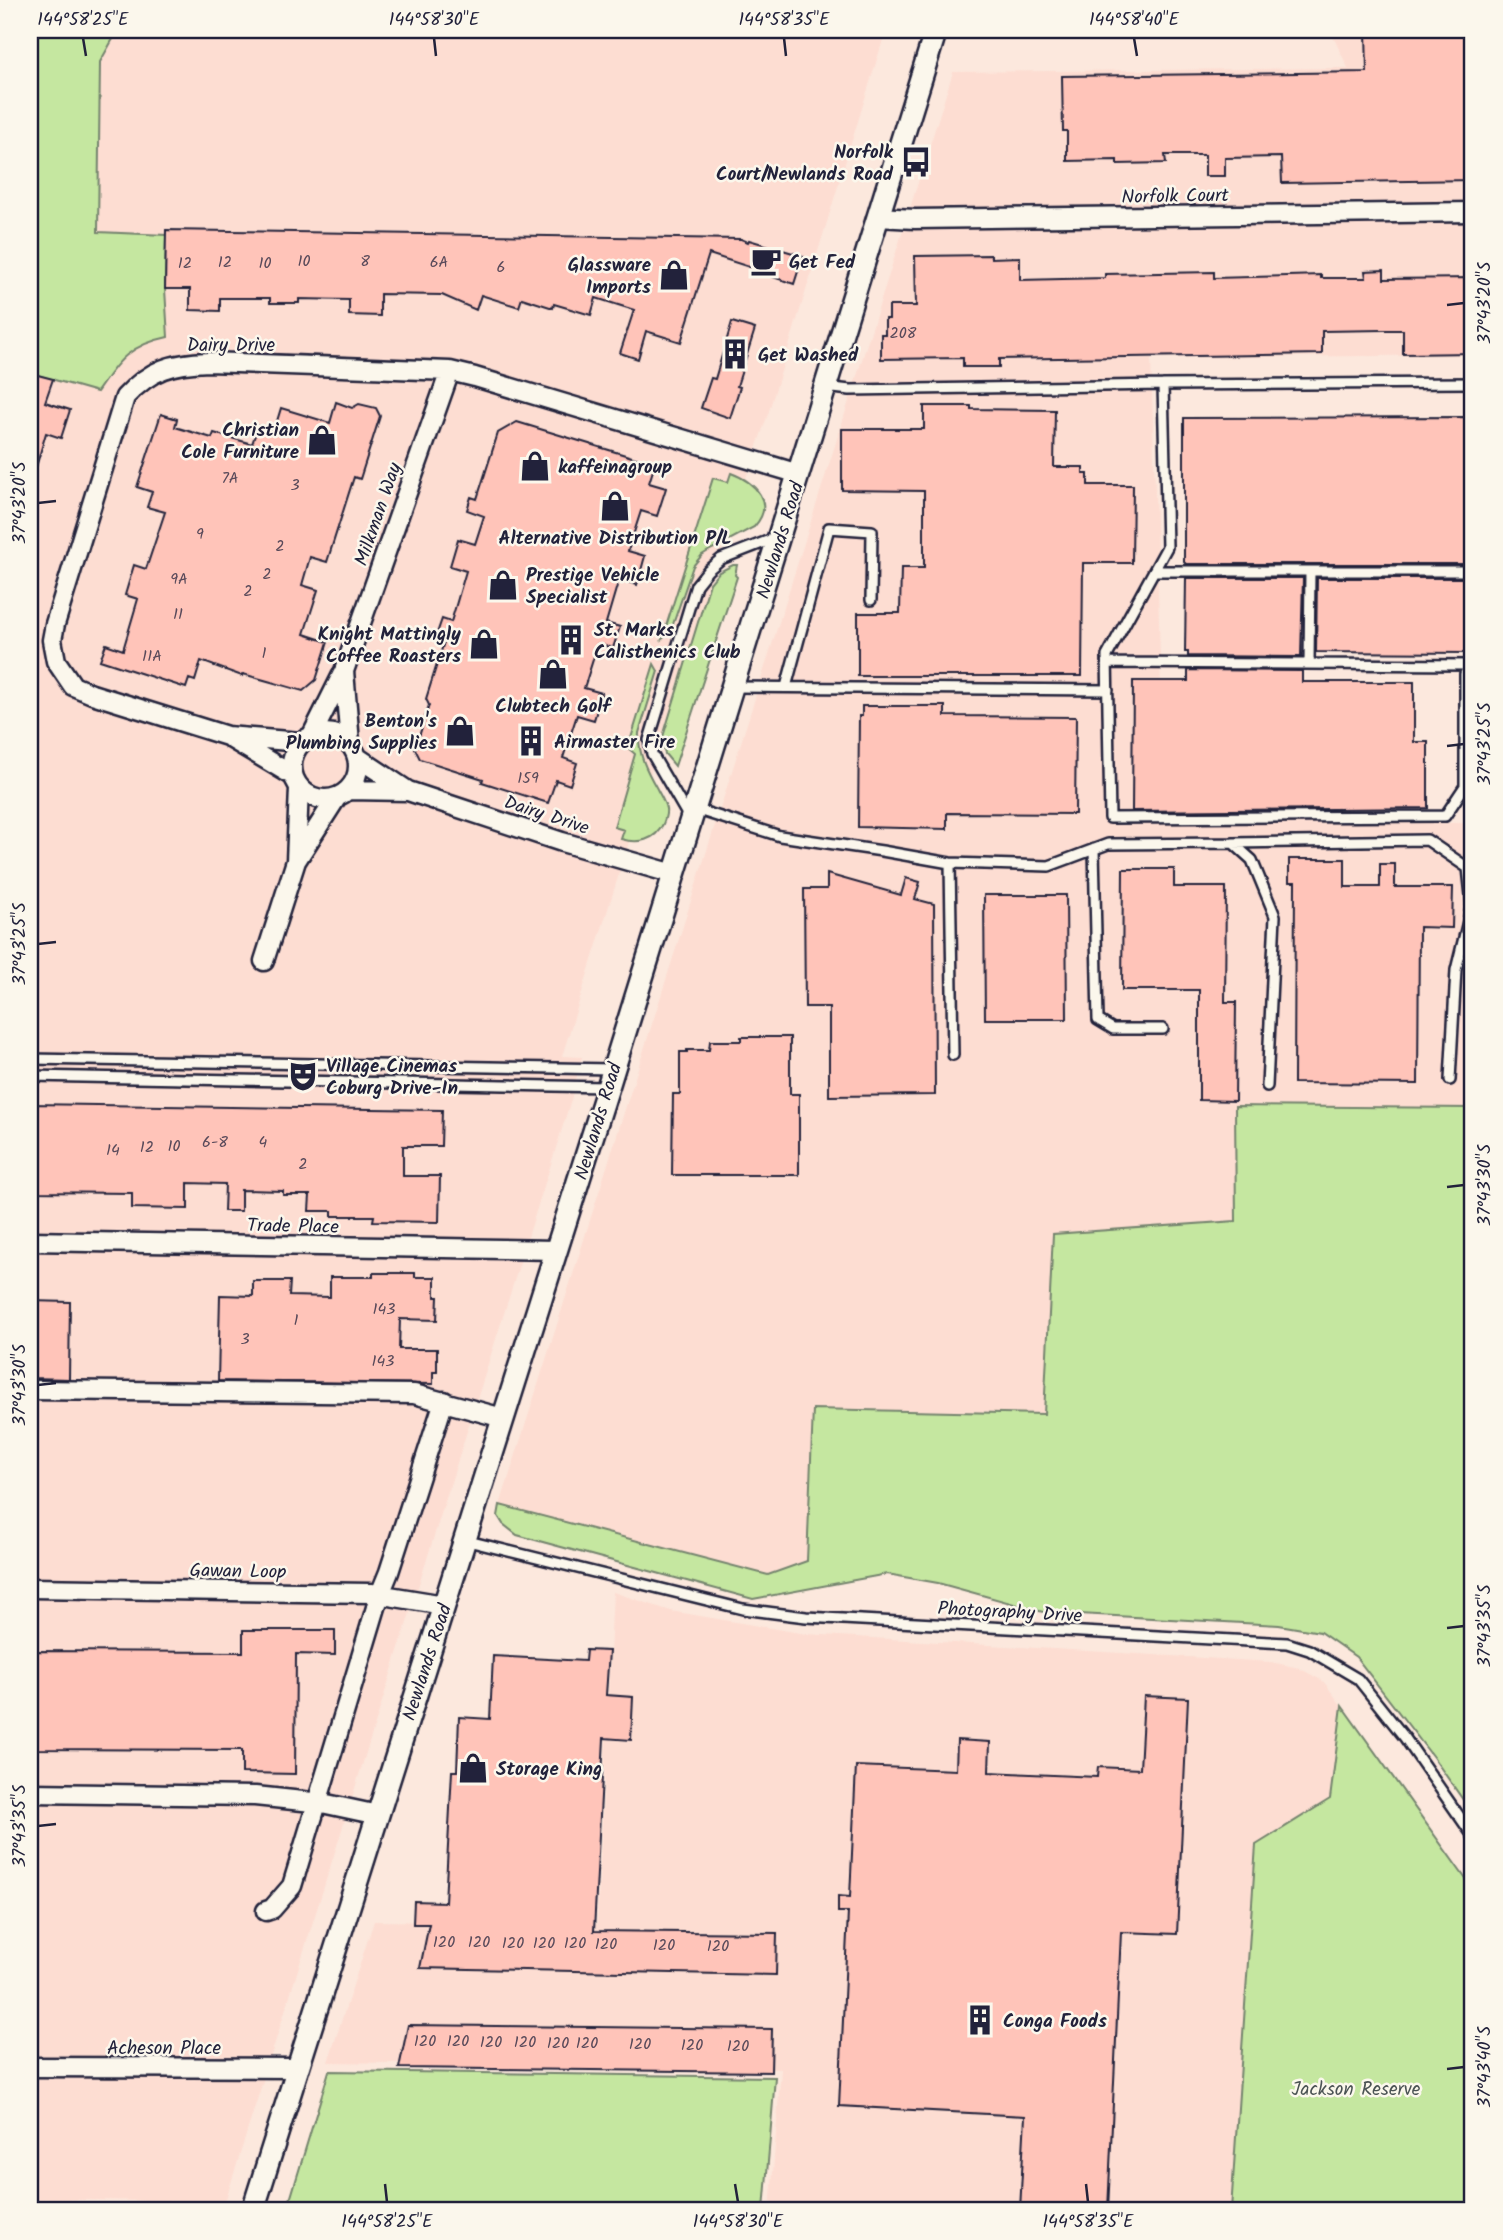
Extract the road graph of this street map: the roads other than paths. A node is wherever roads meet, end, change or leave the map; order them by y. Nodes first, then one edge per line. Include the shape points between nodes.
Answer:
1 (936, 30) edge
2 (1473, 212) edge
3 (877, 217) junction
4 (450, 371) junction
5 (1473, 383) edge
6 (1163, 385) junction
7 (825, 387) junction
8 (799, 474) junction
9 (780, 536) junction
10 (1154, 571) junction
11 (1310, 571) junction
12 (1473, 571) edge
13 (871, 600) dead end
14 (1472, 662) edge
15 (1107, 663) junction
16 (1309, 664) junction
17 (344, 671) junction
18 (733, 687) junction
19 (786, 687) junction
20 (1108, 690) junction
21 (227, 736) junction
22 (307, 738) junction
23 (354, 750) junction
24 (295, 781) junction
25 (408, 791) junction
26 (343, 794) junction
27 (693, 815) junction
28 (1233, 843) junction
29 (1094, 849) junction
30 (296, 861) junction
31 (950, 863) junction
32 (674, 874) junction
33 (264, 961) dead end
34 (1163, 1029) dead end
35 (953, 1055) dead end
36 (30, 1059) edge
37 (30, 1076) edge
38 (610, 1078) junction
39 (1450, 1080) dead end
40 (1268, 1086) dead end
41 (30, 1241) edge
42 (556, 1250) junction
43 (30, 1390) edge
44 (444, 1401) junction
45 (503, 1418) junction
46 (464, 1540) junction
47 (30, 1588) edge
48 (380, 1594) junction
49 (444, 1605) junction
50 (30, 1793) edge
51 (318, 1802) junction
52 (378, 1815) junction
53 (1473, 1836) edge
54 (266, 1911) dead end
55 (30, 2067) edge
56 (298, 2068) junction
57 (253, 2210) edge

1 - 3 street, Newlands Road
2 - 3 street, Norfolk Court
3 - 7 street, Newlands Road
4 - 8 street, Dairy Drive
4 - 17 street, Milkman Way
4 - 21 street, Dairy Drive via 184,363 150,374 125,397 55,624 56,662 73,686
5 - 6 lane
6 - 7 lane
6 - 10 lane via 1167,547
7 - 8 street, Newlands Road
8 - 9 street, Newlands Road
9 - 18 street, Newlands Road
9 - 27 lane via 720,559 696,585 649,740 652,754
10 - 11 lane
10 - 15 lane
11 - 12 lane
11 - 16 lane
13 - 19 lane via 872,531 829,528
14 - 16 lane
14 - 20 lane via 1465,674 1465,786 1445,816 1110,818
15 - 16 lane
15 - 20 lane
17 - 22 street, Milkman Way
17 - 23 street, Milkman Way
18 - 19 lane
18 - 27 street, Newlands Road
19 - 20 lane
21 - 22 street, Dairy Drive
21 - 24 street, Dairy Drive
22 - 23 street via 332,733
22 - 24 street via 292,758
23 - 25 street, Dairy Drive
23 - 26 street via 357,775
24 - 26 street via 317,799
24 - 30 street
25 - 26 street, Dairy Drive
25 - 32 street, Dairy Drive
26 - 30 street
27 - 31 lane via 780,836
27 - 32 street, Newlands Road
28 - 29 lane via 1108,844
28 - 39 lane via 1427,840 1468,867 1472,905 1456,970
28 - 40 lane via 1252,860 1275,916
29 - 31 lane via 1049,866
29 - 34 lane via 1098,1020 1113,1029
30 - 33 street
31 - 35 lane
32 - 38 street, Newlands Road
36 - 38 lane
37 - 38 lane
38 - 42 street, Newlands Road
41 - 42 street, Trade Place
42 - 45 street, Newlands Road
43 - 44 street via 414,1394
44 - 45 street
44 - 48 street
45 - 46 street, Newlands Road
46 - 49 street, Newlands Road
46 - 53 lane, Photography Drive via 743,1609 806,1617 1287,1643 1309,1650 1358,1679
47 - 48 street, Gawan Loop
48 - 49 street, Gawan Loop
48 - 51 street
49 - 52 street, Newlands Road
50 - 51 street via 255,1796
51 - 52 street
51 - 54 street via 292,1886
52 - 56 street, Newlands Road
55 - 56 street, Acheson Place
56 - 57 street, Newlands Road

